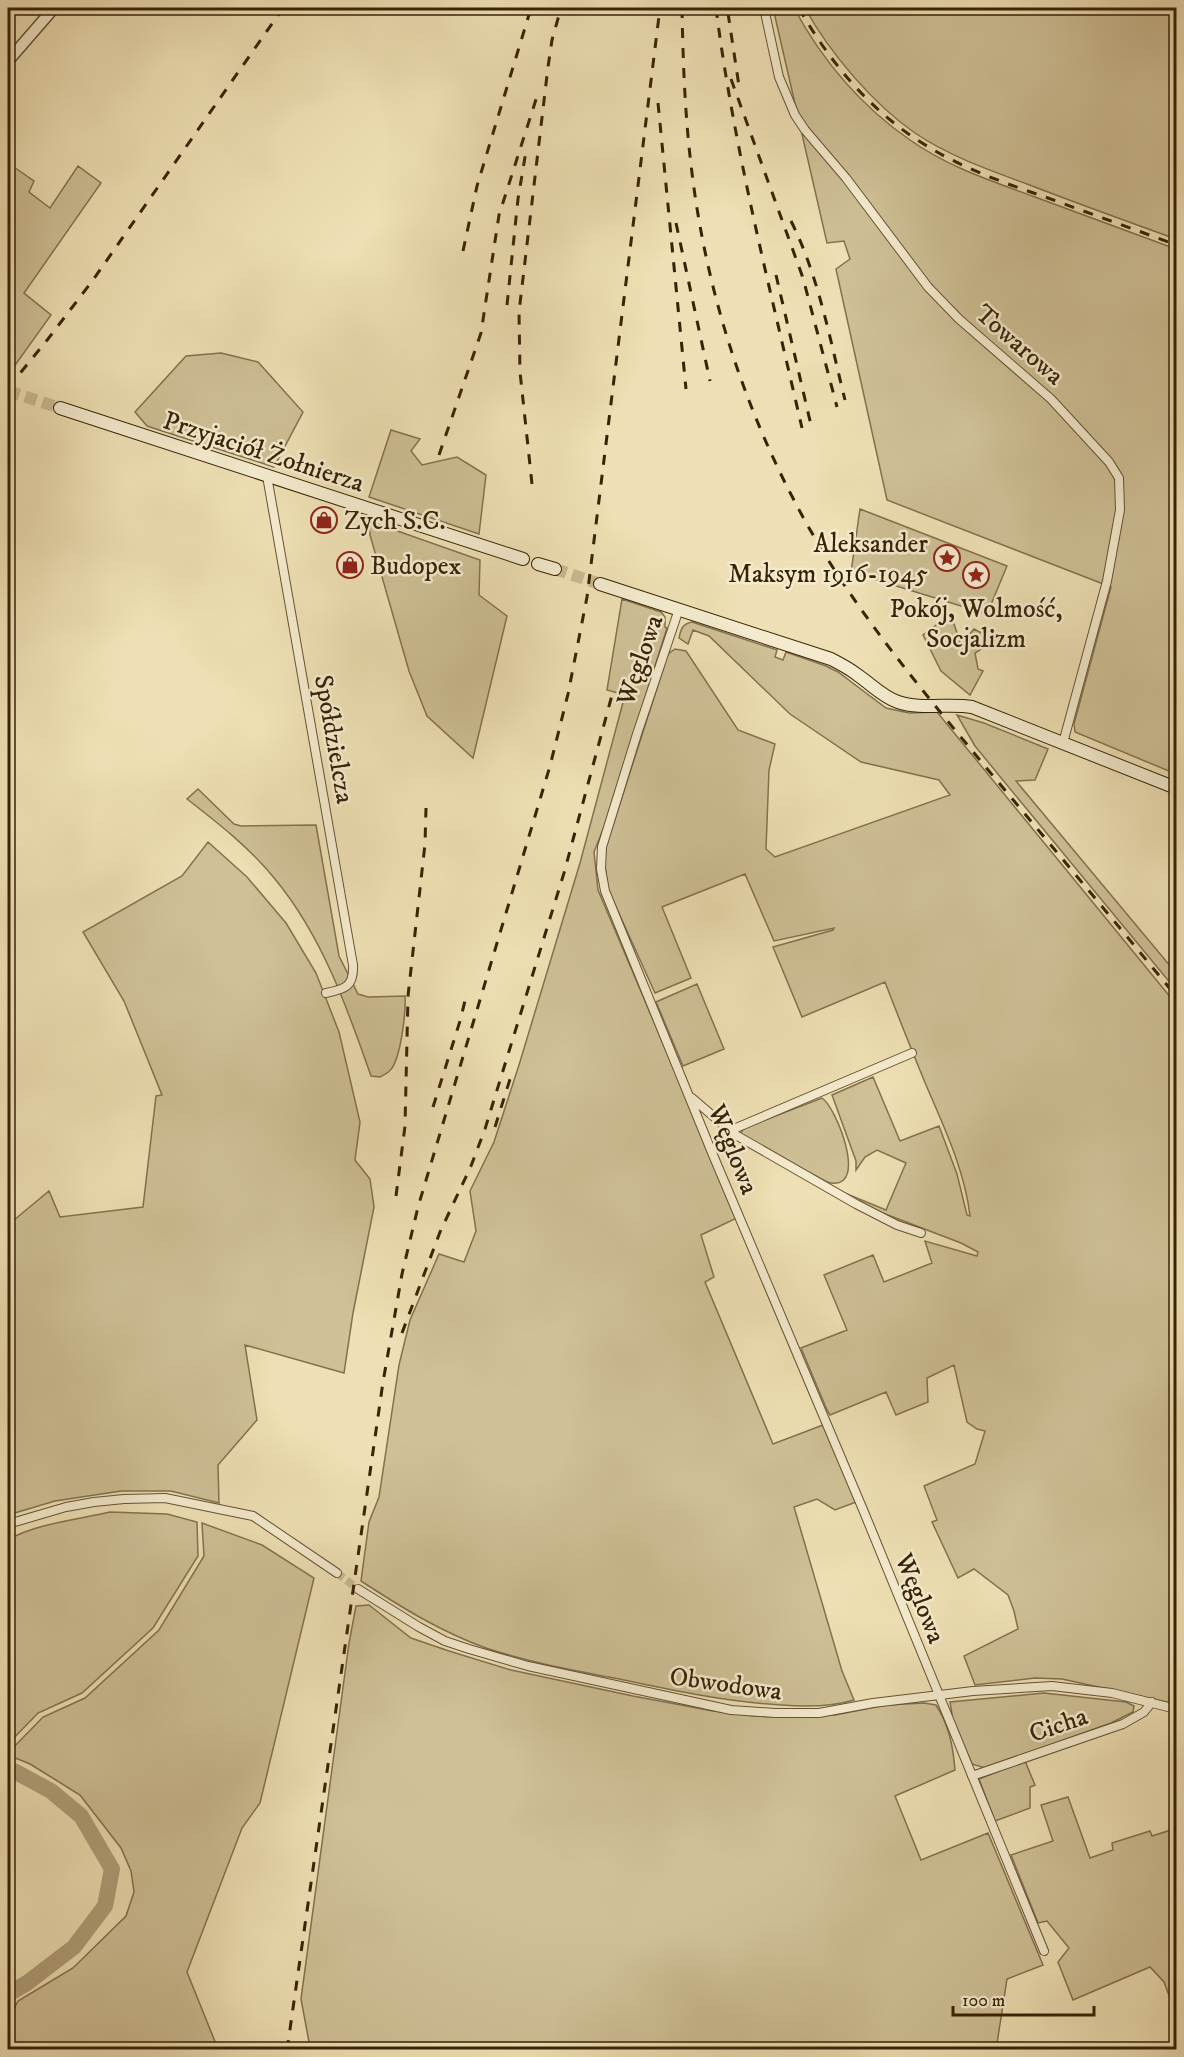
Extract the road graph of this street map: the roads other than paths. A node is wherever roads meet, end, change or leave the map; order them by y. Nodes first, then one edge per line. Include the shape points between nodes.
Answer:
1 (54, 8) edge
2 (764, 8) edge
3 (8, 61) edge
4 (60, 408) tunnel mouth
5 (267, 476) junction
6 (523, 559) dead end
7 (538, 564) dead end
8 (555, 569) tunnel mouth
9 (600, 584) tunnel mouth
10 (679, 609) junction
11 (1063, 743) junction
12 (1176, 788) edge
13 (326, 993) dead end
14 (912, 1053) dead end
15 (689, 1096) junction
16 (729, 1131) junction
17 (921, 1233) dead end
18 (8, 1524) edge
19 (337, 1573) tunnel mouth
20 (358, 1589) tunnel mouth
21 (938, 1695) junction
22 (1152, 1702) junction
23 (1176, 1710) edge
24 (972, 1776) junction
25 (1044, 1951) dead end

1 - 3 street
2 - 11 street, Towarowa via 779,77 805,130 928,287 1051,399 1119,478 1120,510 1107,581
4 - 5 main road, Przyjaciół Żołnierza
5 - 6 main road, Przyjaciół Żołnierza
5 - 13 street, Spółdzielcza via 353,964 351,982
7 - 8 main road
9 - 10 main road
10 - 11 main road via 831,659 897,702 972,707
10 - 15 street, Węglowa via 600,858 609,904
11 - 12 main road
14 - 16 street
15 - 16 street
15 - 21 street, Węglowa
16 - 17 street via 856,1204
18 - 19 street via 94,1502 165,1498 253,1516
20 - 21 street, Obwodowa via 428,1632 469,1649 731,1710 819,1713
21 - 22 street, Obwodowa via 1052,1686
21 - 24 street
22 - 23 street, Obwodowa
22 - 24 street, Cicha via 1144,1712 1123,1724
24 - 25 street

